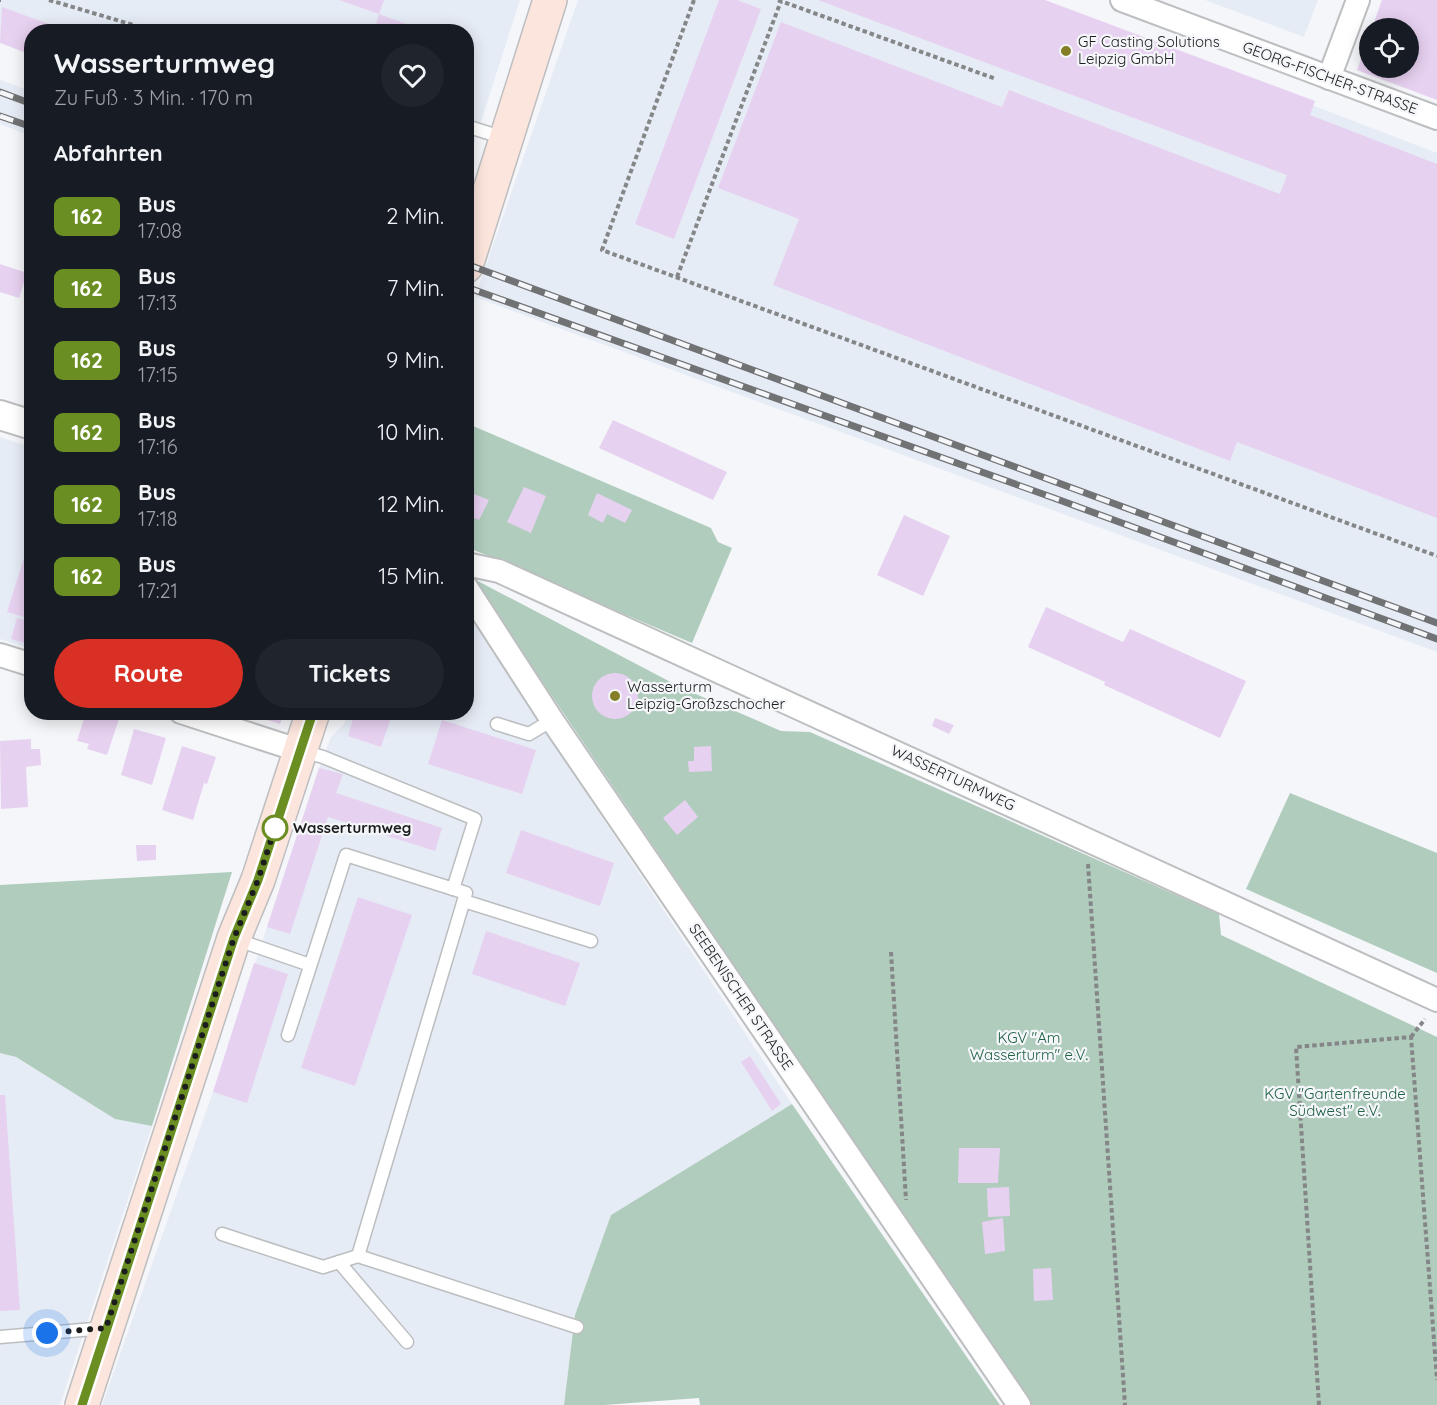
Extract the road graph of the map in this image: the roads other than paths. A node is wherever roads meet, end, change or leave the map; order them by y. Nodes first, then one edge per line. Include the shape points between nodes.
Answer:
1 (550, 0) edge
2 (1122, 0) edge
3 (1358, 0) edge
4 (1329, 78) junction
5 (1437, 118) edge
6 (474, 128) edge
7 (505, 138) junction
8 (474, 240) edge
9 (0, 415) edge
10 (24, 422) edge
11 (474, 566) edge
12 (474, 599) edge
13 (0, 655) edge
14 (24, 662) edge
15 (207, 720) edge
16 (310, 720) edge
17 (552, 720) junction
18 (497, 724) dead end
19 (301, 750) junction
20 (453, 889) junction
21 (464, 901) junction
22 (234, 938) junction
23 (591, 941) dead end
24 (310, 965) junction
25 (1437, 1000) edge
26 (288, 1035) dead end
27 (222, 1234) dead end
28 (358, 1256) junction
29 (339, 1262) junction
30 (577, 1327) dead end
31 (106, 1328) junction
32 (0, 1337) edge
33 (407, 1342) dead end
34 (82, 1405) edge
35 (1018, 1405) edge

1 - 7 main road
2 - 4 street, GEORG-FISCHER-STRASSE
3 - 4 street
4 - 5 street, GEORG-FISCHER-STRASSE
6 - 7 lane
7 - 8 main road
9 - 10 street
11 - 25 street, WASSERTURMWEG via 499,571
12 - 17 street, SEEBENISCHER STRASSE
13 - 14 street
15 - 19 street
16 - 19 main road
17 - 18 lane via 529,735
17 - 35 street, SEEBENISCHER STRASSE
19 - 20 lane via 476,819
19 - 22 main road via 258,880
20 - 21 lane via 466,893
20 - 24 lane via 346,855
21 - 23 lane
21 - 28 lane
22 - 24 lane
22 - 31 main road
24 - 26 lane
27 - 29 lane via 323,1267
28 - 29 lane
28 - 30 lane
29 - 33 lane
31 - 32 lane
31 - 34 main road

